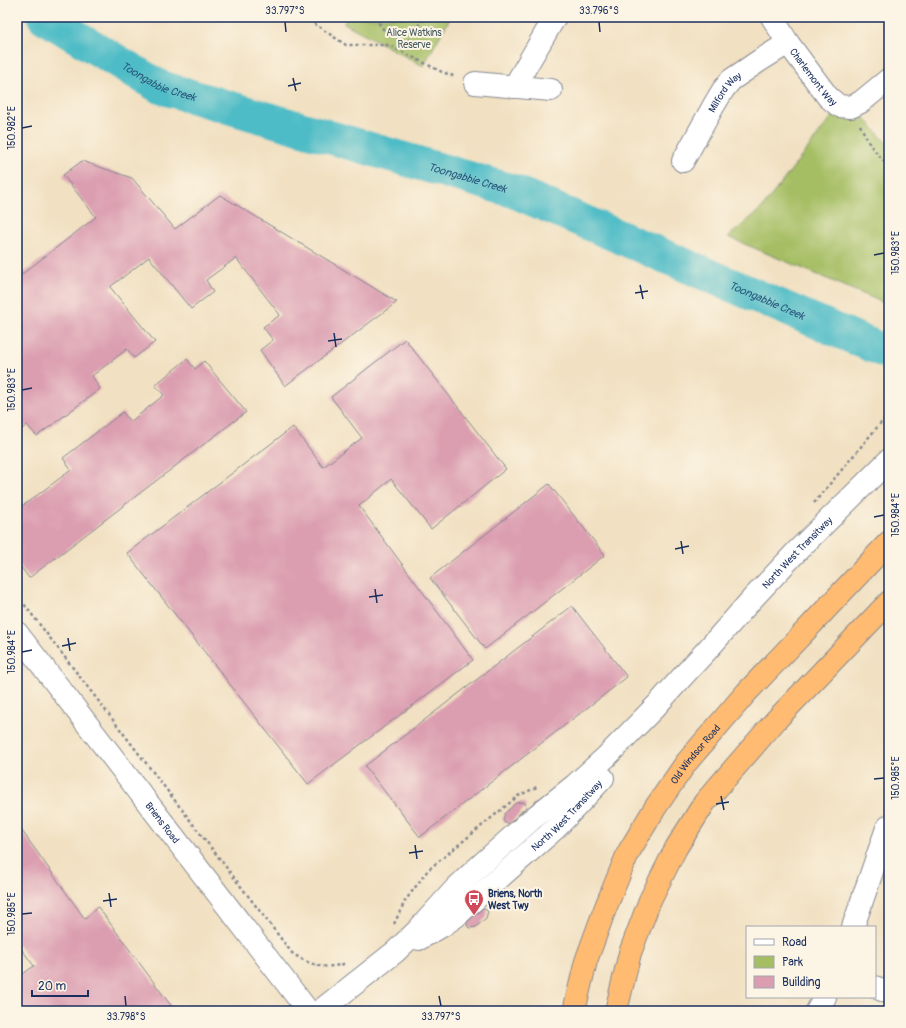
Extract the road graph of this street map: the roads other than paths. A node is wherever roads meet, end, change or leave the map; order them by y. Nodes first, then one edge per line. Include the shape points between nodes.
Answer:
1 (555, 17) edge
2 (772, 17) edge
3 (788, 43) junction
4 (889, 80) edge
5 (475, 83) road end
6 (514, 87) junction
7 (550, 90) dead end
8 (683, 161) dead end
9 (889, 460) edge
10 (889, 542) edge
11 (889, 602) edge
12 (17, 633) edge
13 (889, 826) edge
14 (853, 926) edge
15 (876, 987) edge
16 (889, 993) edge
17 (824, 998) edge
18 (308, 1011) edge
19 (320, 1011) edge
20 (574, 1011) edge
21 (616, 1011) edge
22 (817, 1011) edge

1 - 6 street
2 - 3 street, Charlemont Way
3 - 4 street, Charlemont Way via 828,97 839,106 851,107 861,102
3 - 8 street, Milford Way via 731,80
5 - 6 street
6 - 7 street
9 - 19 street, North West Transitway via 798,550 606,758 474,871 395,952
10 - 20 highway, Old Windsor Road via 746,693 686,763 655,808 628,853 605,909 586,961
11 - 21 highway via 776,720 705,802 676,848 650,900 630,953
12 - 18 street, Briens Road
13 - 14 street via 886,828
15 - 16 street
17 - 22 street

